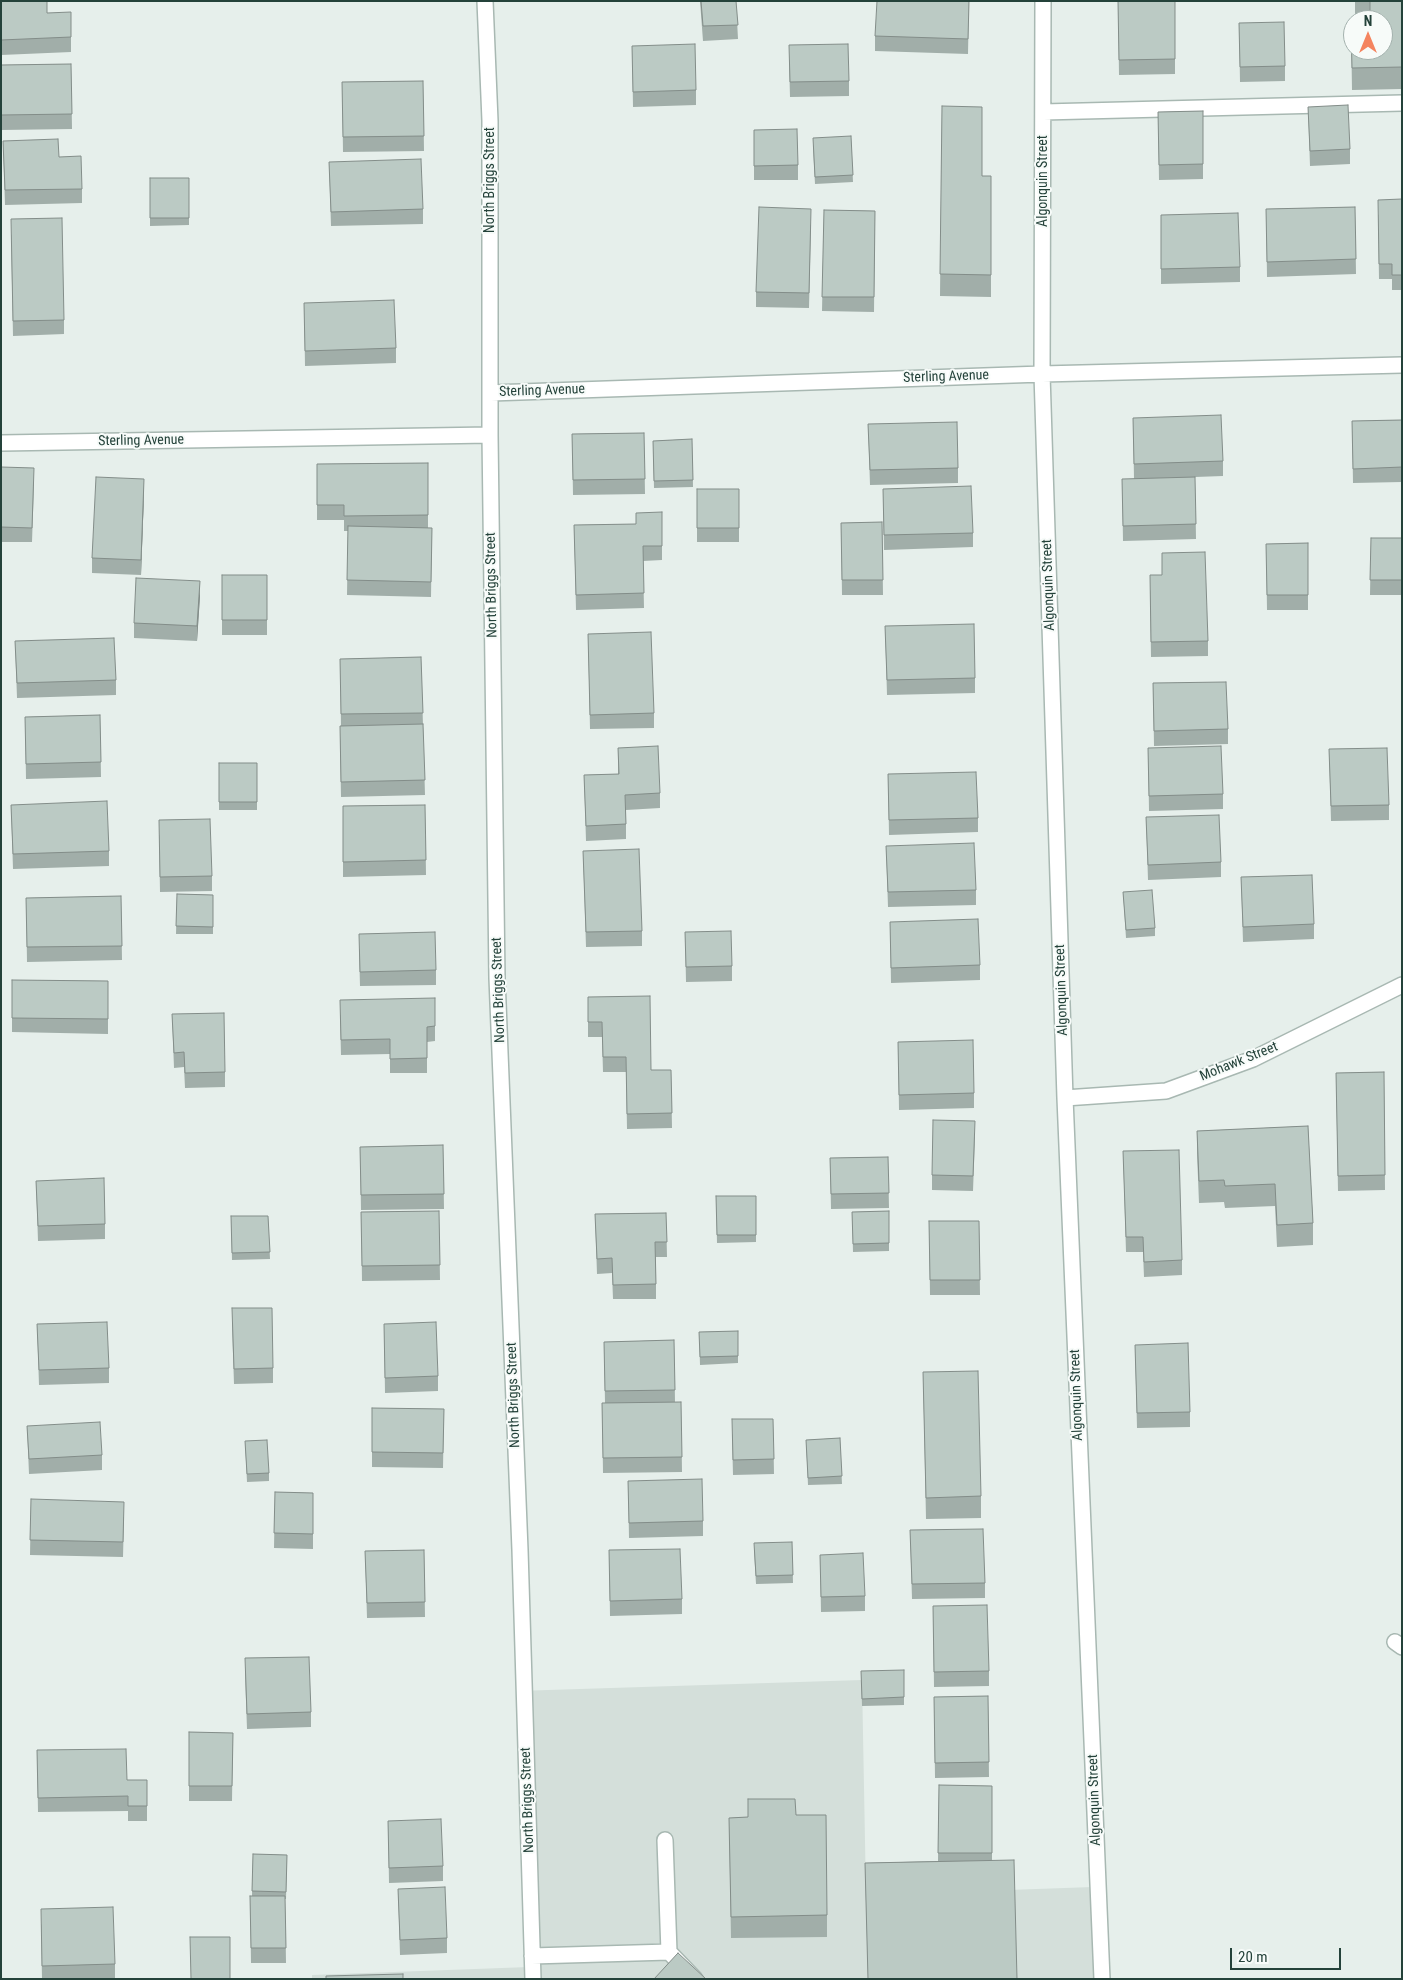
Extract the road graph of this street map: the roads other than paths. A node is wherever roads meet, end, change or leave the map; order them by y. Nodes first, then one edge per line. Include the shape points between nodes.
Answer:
1 (486, 1) edge
2 (1043, 1) edge
3 (1402, 103) edge
4 (1043, 112) junction
5 (1402, 365) edge
6 (1042, 374) junction
7 (491, 393) junction
8 (490, 435) junction
9 (1, 443) edge
10 (1402, 984) edge
11 (1065, 1098) junction
12 (666, 1840) dead end
13 (669, 1952) junction
14 (532, 1956) junction
15 (533, 1979) edge
16 (695, 1979) edge
17 (1102, 1979) edge

1 - 7 street, North Briggs Street
2 - 4 street, Algonquin Street
3 - 4 street
4 - 6 street, Algonquin Street
5 - 6 street, Sterling Avenue
6 - 7 street, Sterling Avenue
6 - 11 street, Algonquin Street
7 - 8 street, North Briggs Street
8 - 9 street, Sterling Avenue
8 - 14 street, North Briggs Street via 498,978
10 - 11 street, Mohawk Street via 1253,1058 1166,1091
11 - 17 street, Algonquin Street
12 - 13 street
13 - 14 street
13 - 16 street
14 - 15 street, North Briggs Street

